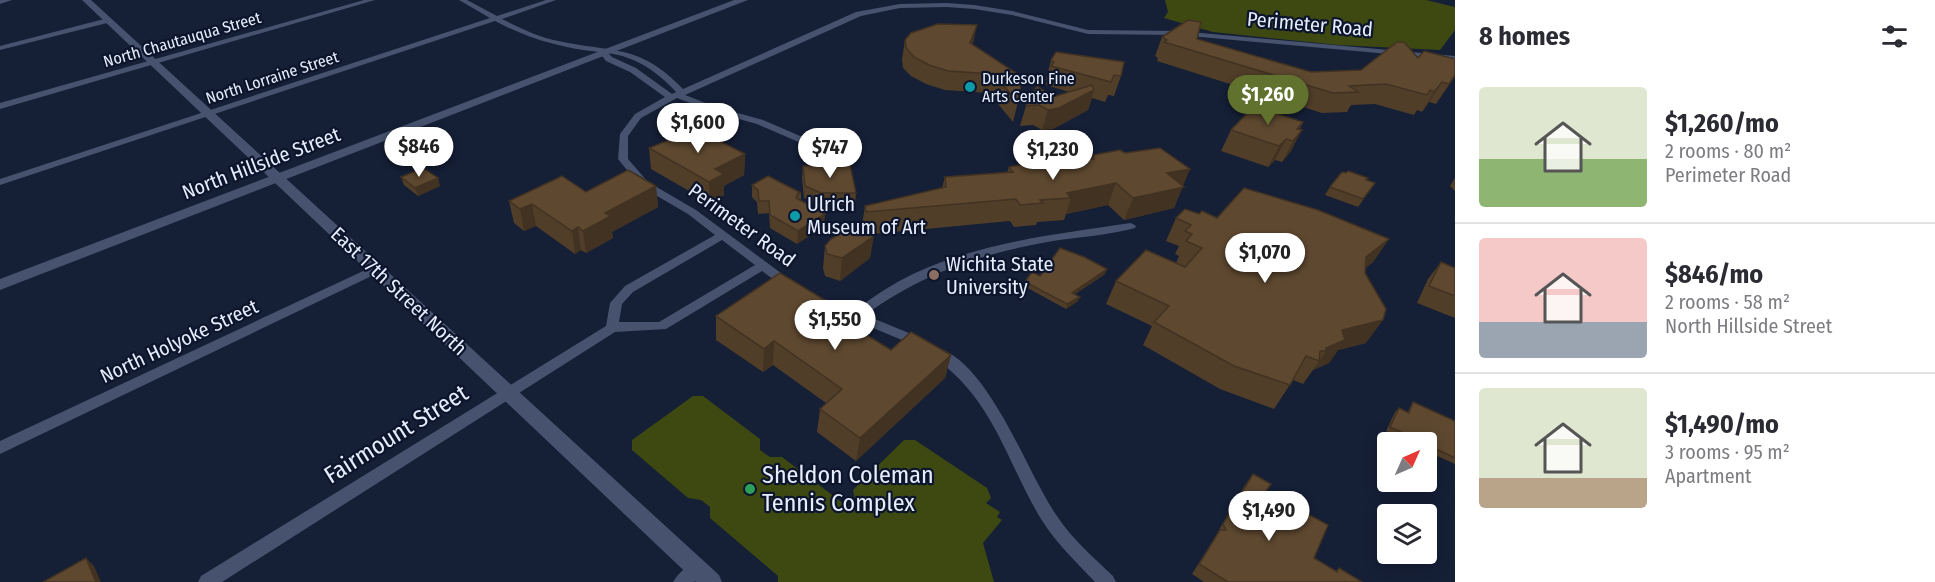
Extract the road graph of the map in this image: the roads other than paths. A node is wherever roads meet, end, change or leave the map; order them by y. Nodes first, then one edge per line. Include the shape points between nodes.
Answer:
1 (9, 0) edge
2 (86, 0) edge
3 (372, 0) edge
4 (462, 0) edge
5 (553, 0) edge
6 (712, 0) edge
7 (743, 0) edge
8 (0, 2) edge
9 (974, 4) edge
10 (498, 18) junction
11 (108, 20) junction
12 (0, 48) edge
13 (603, 52) junction
14 (1455, 58) edge
15 (153, 63) junction
16 (677, 95) junction
17 (0, 106) edge
18 (208, 114) junction
19 (818, 147) dead end
20 (278, 179) junction
21 (0, 182) edge
22 (1131, 226) dead end
23 (723, 235) junction
24 (763, 265) junction
25 (376, 269) junction
26 (0, 285) edge
27 (855, 316) junction
28 (612, 328) junction
29 (508, 393) junction
30 (0, 448) edge
31 (697, 568) junction
32 (207, 582) edge
33 (682, 582) edge
34 (711, 582) edge
35 (1107, 582) edge

1 - 8 street
2 - 11 street, East 17th Street North
3 - 15 street, North Chautauqua Street
4 - 10 street
5 - 10 street, North Lorraine Street
6 - 13 main road, North Hillside Street via 669,16
7 - 13 main road, North Hillside Street
9 - 14 street, Perimeter Road via 1088,32 1179,33
9 - 16 street, Perimeter Road via 900,6 859,14
10 - 13 street via 537,38
10 - 18 street, North Lorraine Street
11 - 12 street
11 - 15 street, East 17th Street North
13 - 16 street via 609,59
13 - 16 street via 619,52 638,59 668,77
13 - 20 main road, North Hillside Street
15 - 17 street, North Chautauqua Street
15 - 18 street, East 17th Street North
16 - 19 street via 760,122
16 - 23 street, Perimeter Road via 638,116 623,136 623,159 644,184
18 - 20 street, East 17th Street North
18 - 21 street, North Lorraine Street
20 - 25 street, East 17th Street North
20 - 26 main road, North Hillside Street
22 - 27 street via 952,262 886,293
23 - 24 street, Perimeter Road
23 - 28 street via 629,289 616,303
24 - 27 street, Perimeter Road via 796,289
24 - 28 street via 662,326
25 - 29 street, East 17th Street North
25 - 30 street, North Holyoke Street
27 - 35 street, Perimeter Road via 911,337 935,351 955,363 980,389 1045,512 1062,537
28 - 29 street, Fairmount Street
29 - 31 street, East 17th Street North
29 - 32 street, Fairmount Street
31 - 33 street
31 - 34 street, East 17th Street North

